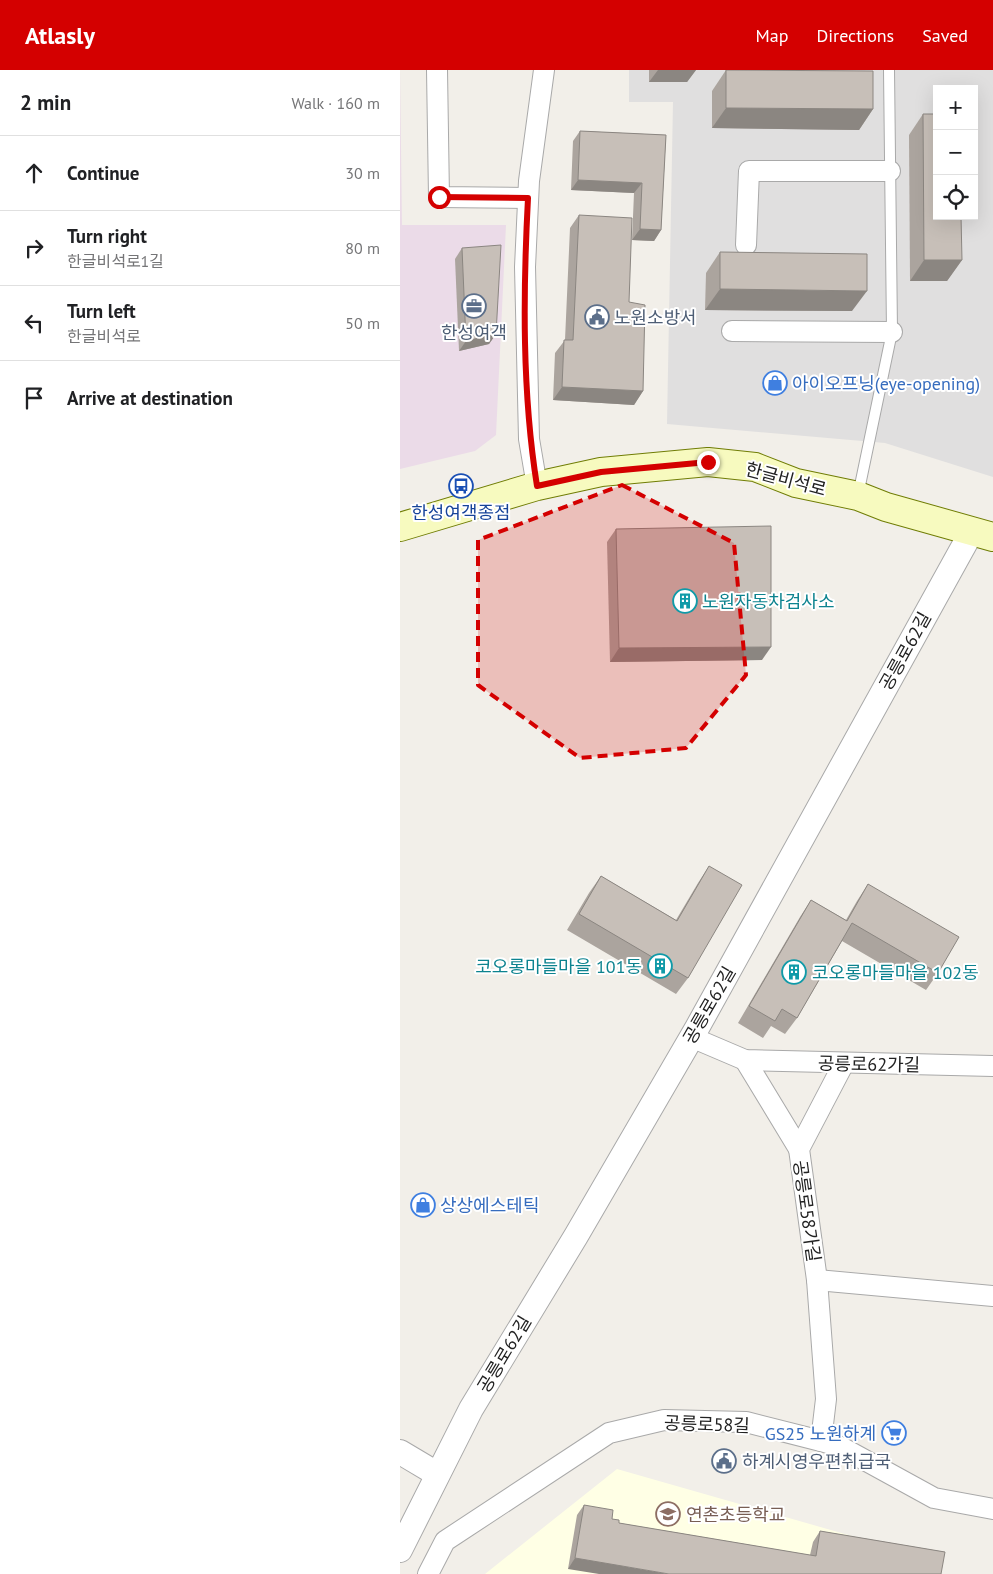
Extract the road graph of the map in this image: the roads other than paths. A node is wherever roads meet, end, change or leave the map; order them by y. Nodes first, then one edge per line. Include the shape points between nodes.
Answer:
1 (437, 70) edge
2 (544, 70) edge
3 (889, 70) edge
4 (890, 171) junction
5 (528, 198) junction
6 (746, 245) dead end
7 (732, 331) dead end
8 (892, 332) junction
9 (537, 486) junction
10 (858, 496) junction
11 (400, 527) edge
12 (982, 534) edge
13 (691, 1037) junction
14 (745, 1060) junction
15 (844, 1063) junction
16 (993, 1066) edge
17 (799, 1148) junction
18 (817, 1280) junction
19 (993, 1296) edge
20 (822, 1441) junction
21 (400, 1452) edge
22 (437, 1474) junction
23 (992, 1507) edge
24 (400, 1550) edge
25 (428, 1574) edge

1 - 5 street via 439,197
2 - 5 street
3 - 4 lane
4 - 6 street via 748,171
4 - 8 lane
5 - 9 street via 525,267 529,439
7 - 8 street
8 - 10 lane
9 - 10 main road, 한글비석로 via 601,472 708,462 754,467 796,483
9 - 11 main road, 한글비석로
10 - 12 main road, 한글비석로
12 - 13 street, 공릉로62길
13 - 14 street, 공릉로62가길
13 - 22 street, 공릉로62길 via 576,1236 470,1409
14 - 15 street, 공릉로62가길
14 - 17 street
15 - 16 street, 공릉로62가길
15 - 17 street, 공릉로58가길
17 - 18 street, 공릉로58가길
18 - 19 street, 공릉로58가길
18 - 20 street, 공릉로58가길 via 826,1399
20 - 23 street, 공릉로58길 via 934,1498
20 - 25 street, 공릉로58길 via 746,1422 664,1420 609,1433 445,1541
21 - 22 street
22 - 24 street, 공릉로62길

